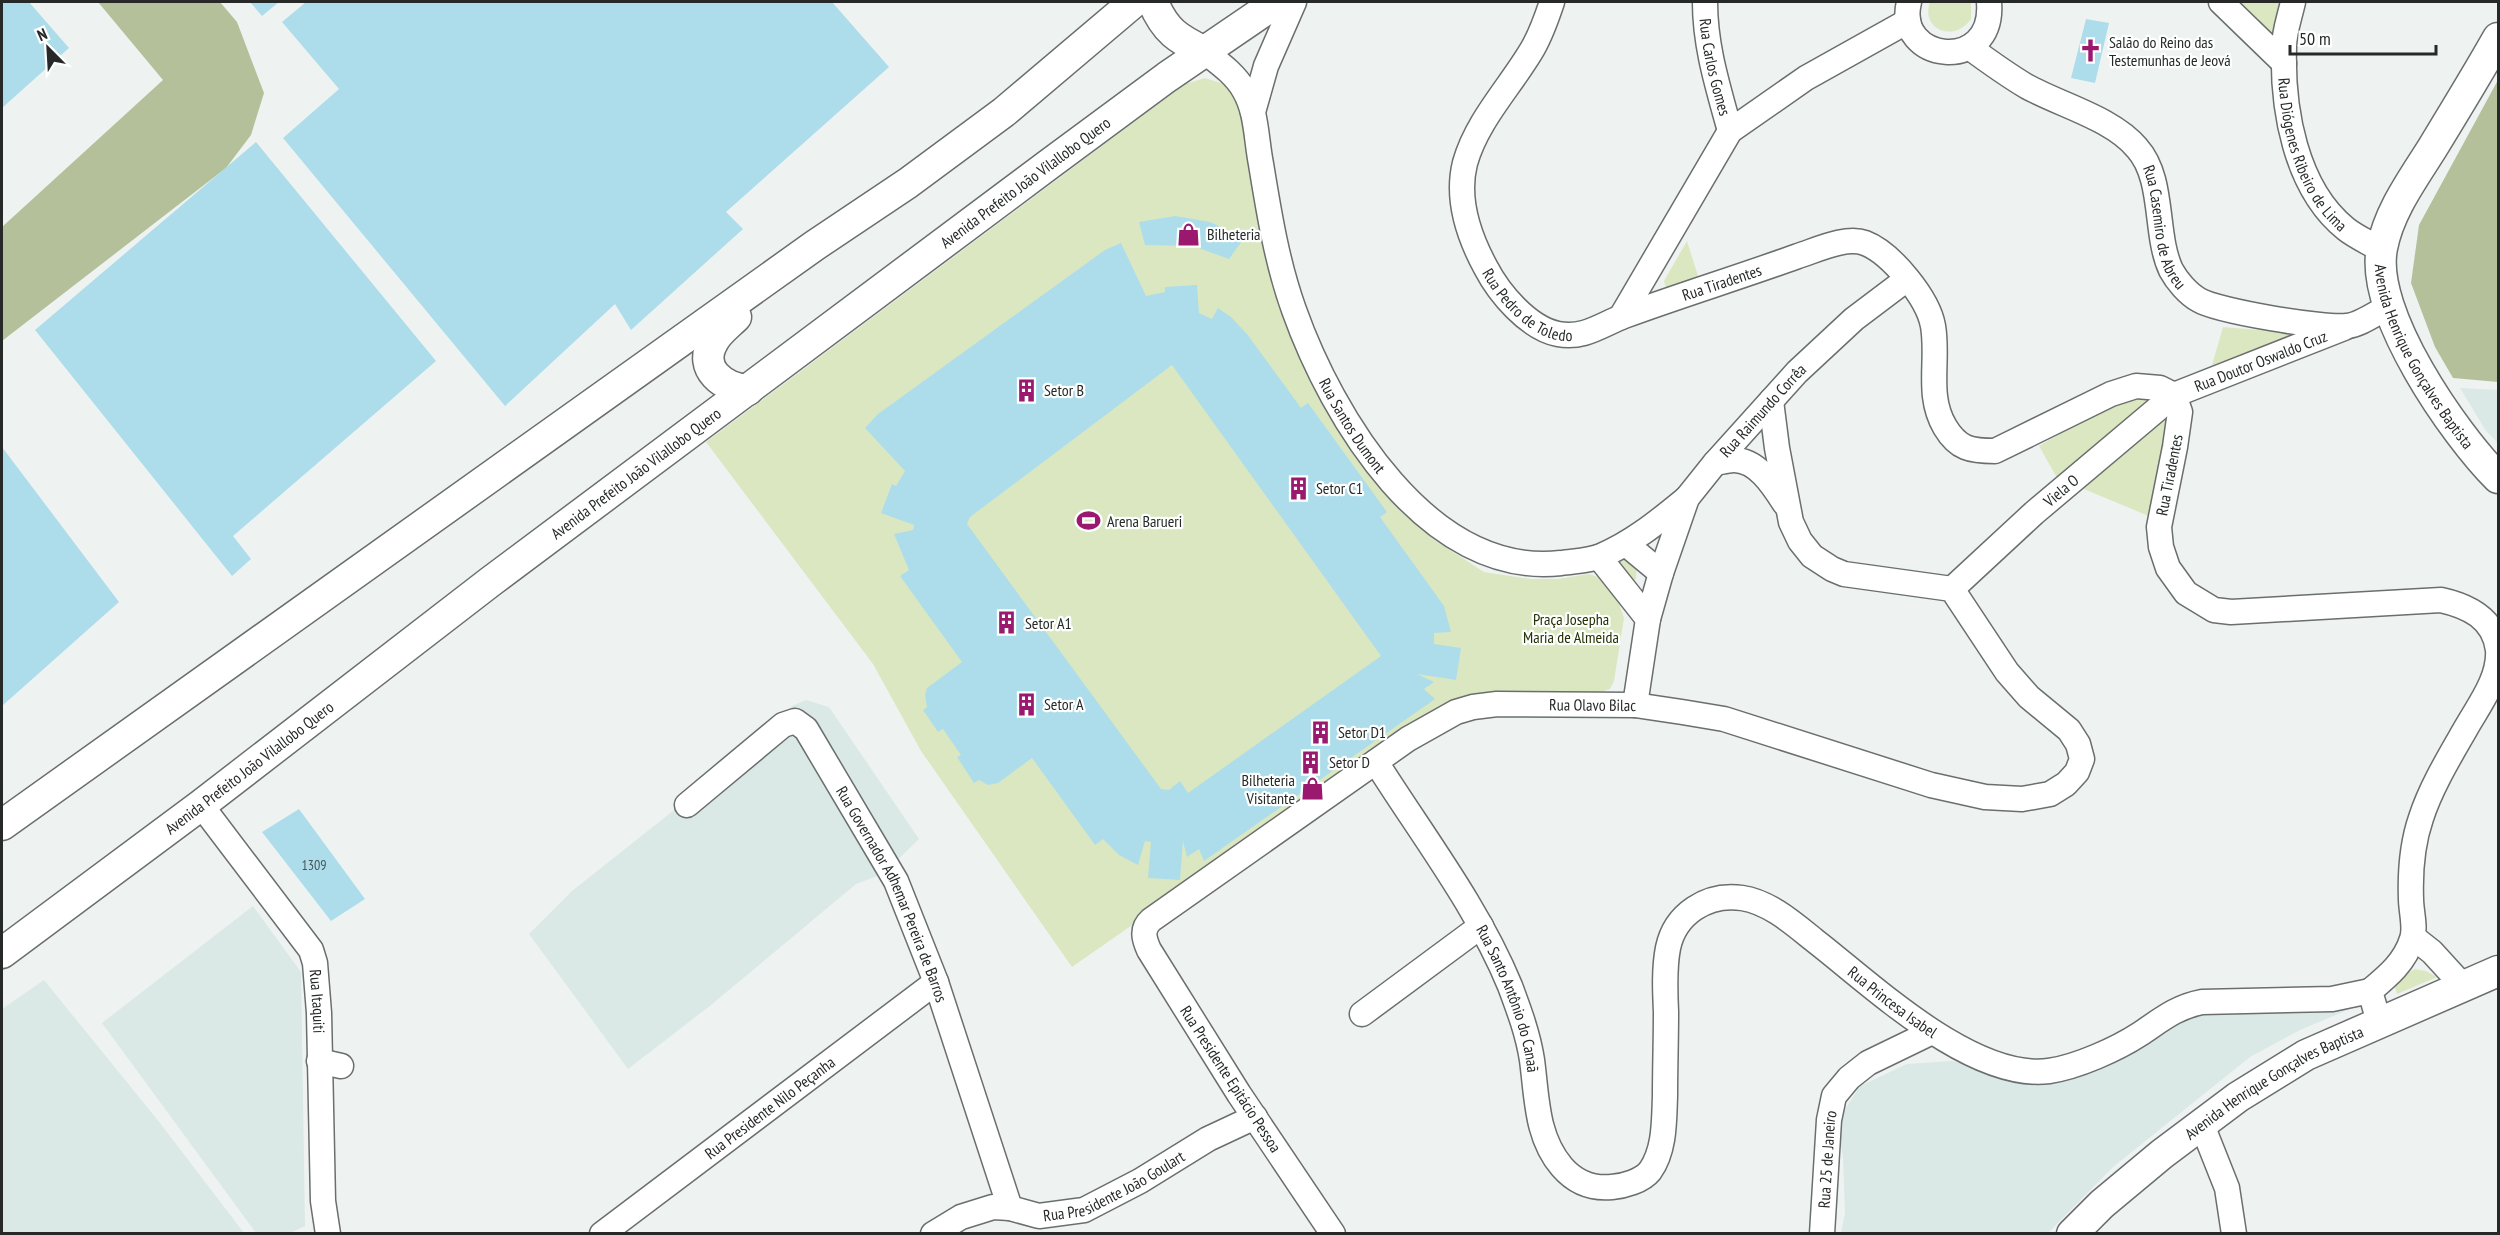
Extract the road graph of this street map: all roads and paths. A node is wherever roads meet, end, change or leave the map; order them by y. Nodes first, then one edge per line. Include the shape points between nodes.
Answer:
1 (1134, 2) edge
2 (1153, 2) edge
3 (1277, 2) edge
4 (1294, 2) edge
5 (1552, 2) edge
6 (1705, 2) edge
7 (1989, 2) edge
8 (2221, 2) edge
9 (2293, 2) edge
10 (1909, 11) edge
11 (2499, 38) edge
12 (1969, 47) junction
13 (1205, 52) junction
14 (2284, 63) junction
15 (1253, 112) junction
16 (1730, 131) junction
17 (2381, 250) junction
18 (1907, 279) junction
19 (746, 295) junction
20 (2388, 307) junction
21 (1621, 317) junction
22 (2348, 327) junction
23 (748, 390) junction
24 (2174, 395) junction
25 (1771, 401) junction
26 (1715, 463) junction
27 (2499, 477) edge
28 (1687, 498) junction
29 (1790, 511) junction
30 (1626, 544) junction
31 (1599, 557) junction
32 (1661, 573) junction
33 (1952, 589) junction
34 (1648, 619) junction
35 (1635, 705) junction
36 (1376, 762) junction
37 (201, 805) junction
38 (687, 805) dead end
39 (2, 825) edge
40 (1151, 920) joint
41 (1481, 926) junction
42 (2413, 937) junction
43 (2, 953) edge
44 (2499, 971) edge
45 (936, 982) junction
46 (2464, 987) junction
47 (2370, 991) junction
48 (1362, 1014) dead end
49 (2379, 1022) junction
50 (1932, 1032) junction
51 (1255, 1117) junction
52 (2202, 1125) junction
53 (1648, 1174) joint
54 (1010, 1208) junction
55 (328, 1233) edge
56 (602, 1233) edge
57 (933, 1233) edge
58 (1333, 1233) edge
59 (1822, 1233) edge
60 (2072, 1233) edge
61 (2234, 1233) edge

1 - 19 main road via 1004,112
2 - 13 main road via 1174,35
3 - 13 main road, Avenida Prefeito João Vilallobo Quero
4 - 15 street via 1266,66
5 - 21 street, Rua Pedro de Toledo via 1534,46 1475,138 1461,187 1465,214 1488,273 1505,296 1540,326 1576,335
6 - 16 street, Rua Carlos Gomes via 1711,62
7 - 12 street via 1987,27
8 - 14 street
9 - 14 street, Rua Diógenes Ribeiro de Lima
10 - 12 street via 1917,38 1932,50 1958,52
10 - 16 street
11 - 17 main road, Avenida Henrique Gonçalves Baptista via 2411,181 2388,225
12 - 22 street, Rua Casemiro de Abreu via 2027,86 2108,125 2136,146 2145,159 2155,192 2172,271 2199,300 2223,309
13 - 15 street, Rua Santos Dumont via 1244,89
13 - 23 main road, Avenida Prefeito João Vilallobo Quero via 1047,165
14 - 17 street, Rua Diógenes Ribeiro de Lima via 2293,136 2316,196 2346,229
15 - 31 street, Rua Santos Dumont via 1273,233 1294,311 1346,418 1385,474 1440,529 1476,550 1542,565
16 - 21 street
17 - 20 main road, Avenida Henrique Gonçalves Baptista
18 - 21 street, Rua Tiradentes via 1892,259 1863,242 1847,242
18 - 24 street, Rua Tiradentes via 1933,323 1933,395 1938,415 1959,446 1995,451 2111,394 2136,386 2160,388
18 - 25 street, Rua Raimundo Corrêa via 1854,319
19 - 23 main road via 735,318 712,343 709,358 723,384
19 - 39 main road
20 - 22 street
20 - 27 main road, Avenida Henrique Gonçalves Baptista via 2413,359 2455,426
22 - 24 street, Rua Doutor Oswaldo Cruz
23 - 37 main road, Avenida Prefeito João Vilallobo Quero
24 - 33 street, Viela O via 2034,513
24 - 42 street, Rua Tiradentes via 2180,412 2158,527 2168,568 2186,593 2199,603 2231,612 2441,600 2476,612 2494,636 2498,662 2494,679 2421,817 2412,857
25 - 26 street, Rua Raimundo Corrêa
25 - 29 street
26 - 28 street, Rua Raimundo Corrêa
26 - 29 street via 1735,460 1755,468
28 - 30 street, Rua Santos Dumont
28 - 32 street, Rua Raimundo Corrêa
29 - 33 street via 1795,532 1805,548 1832,569 1879,580
30 - 31 street, Rua Santos Dumont
30 - 32 street
31 - 34 street
32 - 34 street, Rua Raimundo Corrêa
33 - 35 street, Rua Olavo Bilac via 2007,672 2029,697 2069,729 2078,744 2082,759 2077,772 2050,794 2022,799 1984,797 1724,718
34 - 35 street, Rua Raimundo Corrêa
35 - 36 street, Rua Olavo Bilac via 1473,707 1435,722
36 - 40 street, Rua Olavo Bilac
36 - 41 street, Rua Santo Antônio do Canaã
37 - 43 main road, Avenida Prefeito João Vilallobo Quero
37 - 55 street, Rua Itaquiti via 311,950 315,963 319,1013 330,1063 323,1202
38 - 45 street, Rua Governador Adhemar Pereira de Barros via 783,725 795,721 806,729 891,871
40 - 51 street, Rua Presidente Epitácio Pessoa via 1144,935 1149,950
41 - 48 street
41 - 53 street, Rua Santo Antônio do Canaã via 1523,1019 1538,1117 1556,1160 1571,1178 1590,1186 1610,1188
42 - 46 street
42 - 47 street, Rua Tiradentes via 2404,958
44 - 46 main road, Avenida Henrique Gonçalves Baptista
45 - 54 street, Rua Governador Adhemar Pereira de Barros
45 - 56 street, Rua Presidente Nilo Peçanha
46 - 49 main road, Avenida Henrique Gonçalves Baptista
47 - 49 street
47 - 50 street, Rua Princesa Isabel via 2332,999 2186,1005 2118,1046 2051,1071 2008,1068 1975,1056
49 - 52 main road, Avenida Henrique Gonçalves Baptista via 2306,1055 2238,1097
50 - 53 street, Rua Princesa Isabel via 1763,904 1720,897 1700,904 1676,927 1668,948 1664,1127 1659,1155
50 - 59 street, Rua 25 de Janeiro via 1868,1063 1834,1096
51 - 54 street, Rua Presidente João Goulart via 1208,1139 1084,1210 1039,1216
51 - 58 street, Rua Presidente Epitácio Pessoa
52 - 60 main road, Avenida Henrique Gonçalves Baptista via 2126,1182
52 - 61 street via 2227,1188
54 - 57 street, Rua Presidente João Goulart via 980,1210

